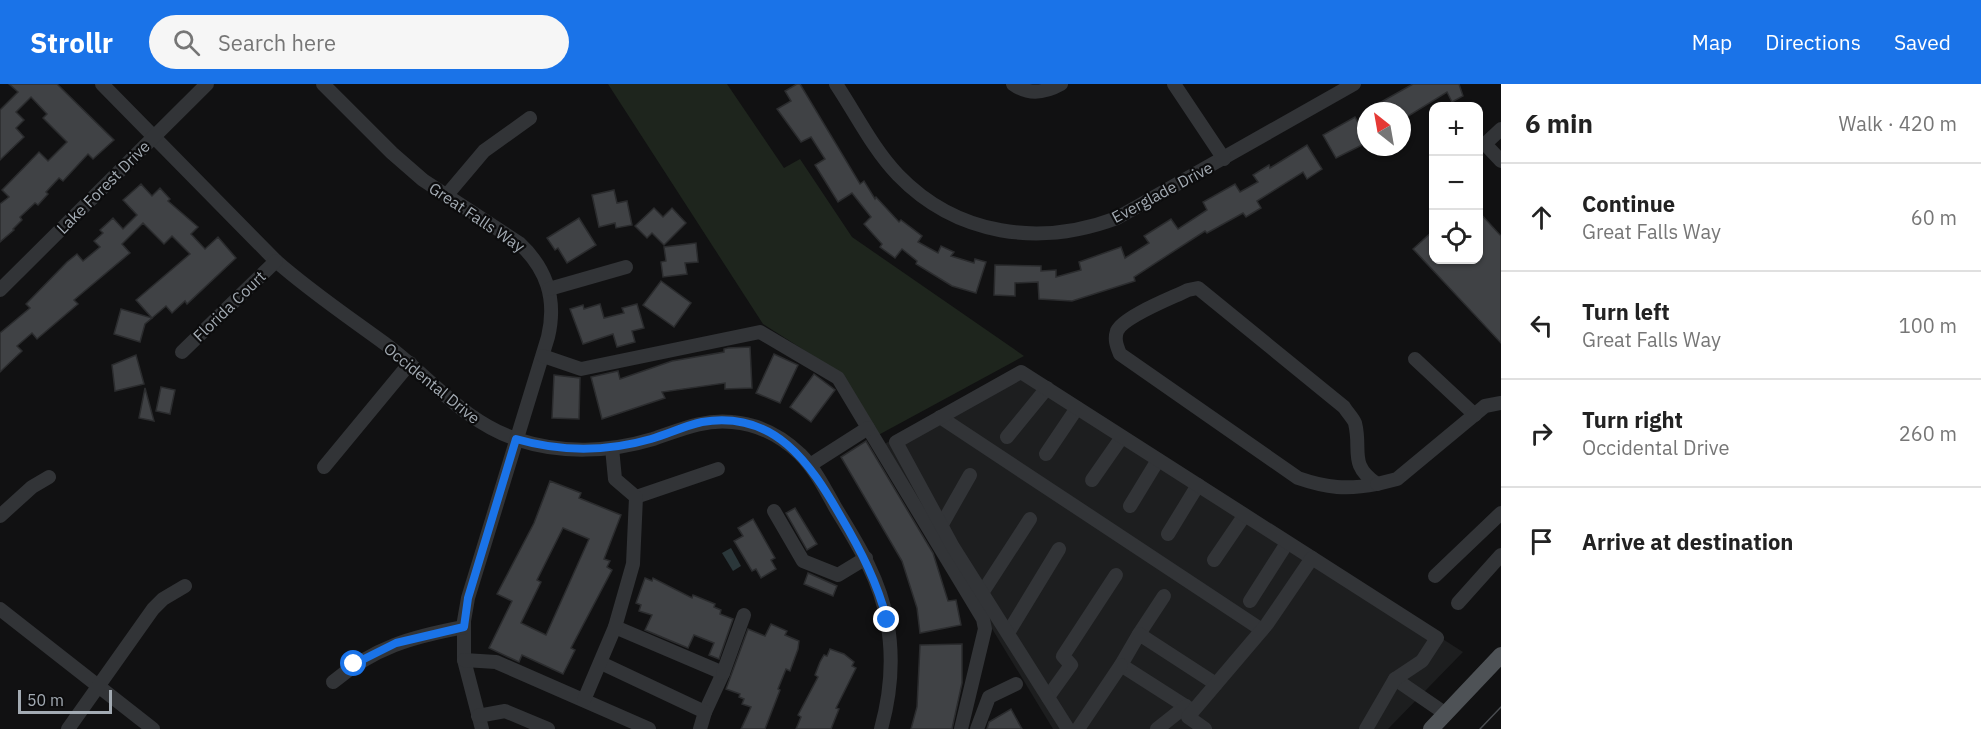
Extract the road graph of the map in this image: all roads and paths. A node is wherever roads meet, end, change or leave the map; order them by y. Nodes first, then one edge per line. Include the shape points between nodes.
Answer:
1 (102, 84) edge
2 (207, 84) edge
3 (323, 84) edge
4 (836, 84) edge
5 (1013, 84) edge
6 (1061, 84) edge
7 (1174, 84) edge
8 (1354, 84) edge
9 (530, 118) dead end
10 (1501, 129) edge
11 (153, 137) junction
12 (1224, 159) junction
13 (1501, 160) edge
14 (446, 196) junction
15 (276, 261) junction
16 (626, 267) dead end
17 (549, 289) junction
18 (0, 290) edge
19 (182, 352) dead end
20 (543, 356) junction
21 (1415, 358) dead end
22 (410, 363) junction
23 (1047, 388) junction
24 (1501, 403) edge
25 (1077, 408) junction
26 (1475, 415) junction
27 (940, 417) junction
28 (868, 428) junction
29 (1122, 436) junction
30 (1007, 437) dead end
31 (516, 439) junction
32 (612, 448) junction
33 (1046, 454) dead end
34 (1158, 460) junction
35 (810, 465) junction
36 (324, 467) dead end
37 (718, 469) dead end
38 (970, 475) dead end
39 (50, 477) dead end
40 (1092, 480) dead end
41 (1377, 484) junction
42 (1198, 485) junction
43 (636, 497) junction
44 (1130, 506) dead end
45 (774, 512) dead end
46 (1500, 514) edge
47 (0, 516) edge
48 (1244, 516) junction
49 (1030, 519) dead end
50 (941, 526) junction
51 (1168, 534) dead end
52 (1287, 543) junction
53 (1059, 549) dead end
54 (1501, 555) edge
55 (866, 558) junction
56 (1312, 558) junction
57 (1214, 560) dead end
58 (1116, 575) dead end
59 (1435, 576) dead end
60 (185, 586) dead end
61 (982, 593) junction
62 (1164, 596) dead end
63 (1250, 601) dead end
64 (1458, 603) dead end
65 (0, 609) edge
66 (744, 615) dead end
67 (464, 627) junction
68 (615, 627) junction
69 (1262, 630) junction
70 (1008, 633) junction
71 (1139, 634) junction
72 (1501, 655) edge
73 (464, 660) junction
74 (601, 663) junction
75 (1121, 664) junction
76 (723, 673) junction
77 (1395, 679) junction
78 (333, 682) dead end
79 (1016, 684) dead end
80 (1216, 684) junction
81 (99, 686) junction
82 (1048, 697) junction
83 (584, 700) junction
84 (1190, 708) junction
85 (705, 711) junction
86 (1446, 714) junction
87 (480, 722) edge
88 (68, 729) edge
89 (153, 729) edge
90 (548, 729) edge
91 (649, 729) edge
92 (700, 729) edge
93 (881, 729) edge
94 (961, 729) edge
95 (977, 729) edge
96 (1068, 729) edge
97 (1078, 729) edge
98 (1157, 729) edge
99 (1205, 729) edge
100 (1366, 729) edge
101 (1431, 729) edge

1 - 11 street, Occidental Drive
2 - 11 street, Lake Forest Drive
3 - 14 street, Great Falls Way via 392,153
4 - 12 street, Everglade Drive via 883,157 915,190 954,216 1002,232 1049,234 1095,226
5 - 6 street via 1036,92
7 - 12 street
8 - 12 street, Everglade Drive
9 - 14 street via 484,151
10 - 13 street via 1485,144
11 - 15 street, Occidental Drive
11 - 18 street, Lake Forest Drive
14 - 17 street, Great Falls Way via 519,243 537,263
15 - 19 street, Florida Court
15 - 22 street, Occidental Drive via 327,304
16 - 17 street
17 - 20 street, Great Falls Way via 552,322
20 - 28 street via 581,369 760,332 838,378
20 - 31 street, Great Falls Way
21 - 26 street
22 - 31 street, Occidental Drive via 460,408
22 - 36 street
23 - 25 street
23 - 27 street via 1021,372
23 - 30 street
24 - 26 street via 1485,406
25 - 29 street
25 - 33 street
26 - 41 street via 1397,479
27 - 50 street via 896,442
27 - 69 street
28 - 35 street
28 - 94 street via 983,619 985,629
29 - 34 street
29 - 40 street
31 - 32 street, Occidental Drive via 554,448
31 - 67 street, Great Falls Way via 468,598
32 - 35 street, Occidental Drive via 705,422 734,422 772,434
32 - 43 street via 615,479
34 - 42 street
34 - 44 street
35 - 55 street, Occidental Drive
37 - 43 street
38 - 50 street
39 - 47 street via 32,487
41 - 41 street via 1358,465 1354,421 1344,408 1198,288 1126,321 1117,330 1115,342 1120,354 1298,478 1333,488
42 - 48 street
42 - 51 street
43 - 68 street via 633,564
45 - 55 street via 803,561 838,574
46 - 59 street
48 - 52 street
48 - 57 street
49 - 61 street
50 - 61 street
52 - 56 street
52 - 63 street
53 - 70 street
54 - 64 street
55 - 93 street, Occidental Drive via 882,599 891,651 889,694
56 - 69 street
56 - 77 street via 1437,638 1422,661
58 - 82 street via 1063,656 1071,665
60 - 81 street via 153,609
61 - 70 street
62 - 71 street
65 - 81 street
66 - 76 street
67 - 73 street, Great Falls Way
67 - 78 street via 396,643 354,664
68 - 74 street
68 - 76 street
69 - 80 street
70 - 82 street
71 - 75 street
71 - 80 street
72 - 86 main road
73 - 83 street via 495,662
73 - 87 street, Great Falls Way
74 - 83 street
74 - 85 street
75 - 84 street
75 - 97 street
76 - 85 street
77 - 86 street
77 - 100 street
79 - 95 street via 989,697
80 - 84 street
81 - 88 street
81 - 89 street
82 - 96 street
83 - 91 street
84 - 98 street
84 - 99 street via 1188,717
85 - 92 street
86 - 101 main road
87 - 90 street via 505,711

